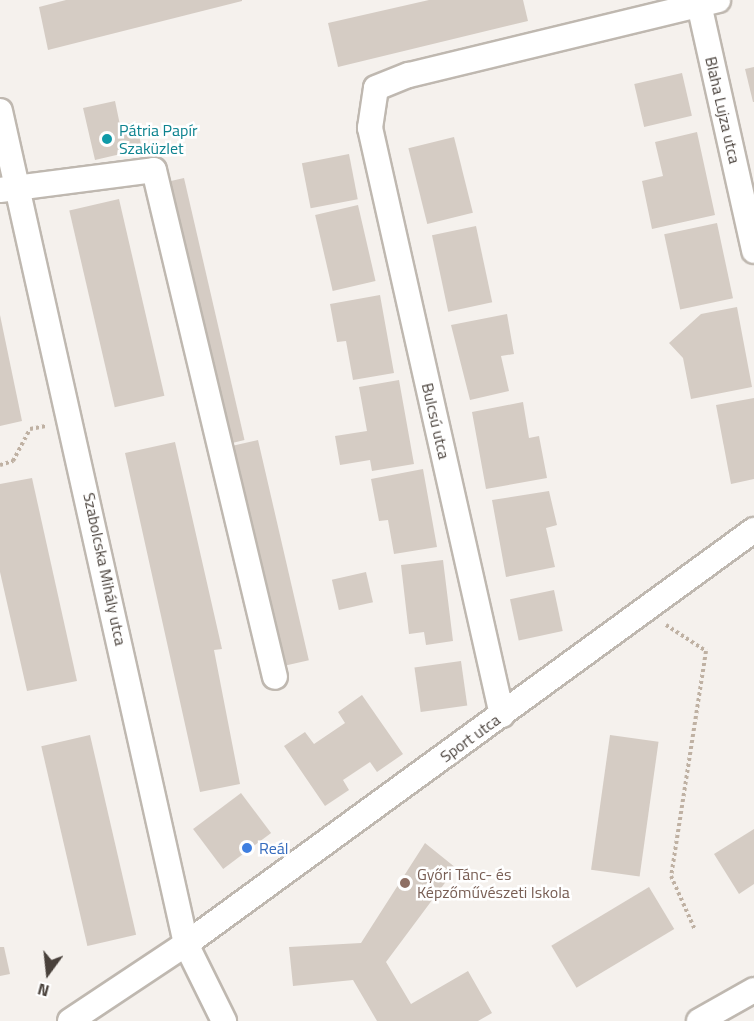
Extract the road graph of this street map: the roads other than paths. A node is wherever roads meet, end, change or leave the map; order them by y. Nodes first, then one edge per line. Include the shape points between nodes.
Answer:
1 (709, 2) edge
2 (0, 111) edge
3 (10, 190) edge
4 (754, 251) edge
5 (754, 530) edge
6 (275, 677) dead end
7 (502, 715) junction
8 (186, 944) junction
9 (754, 990) edge
10 (70, 1021) edge
11 (224, 1021) edge
12 (699, 1021) edge

1 - 4 street, Blaha Lujza utca
1 - 7 street, Bulcsú utca via 409,75 376,88 370,128
2 - 3 street, Szabolcska Mihály utca
3 - 6 street via 154,170
3 - 8 street, Szabolcska Mihály utca via 73,422
5 - 7 street, Sport utca
7 - 8 street, Sport utca
8 - 10 street, Sport utca
8 - 11 street, Szabolcska Mihály utca
9 - 12 street

